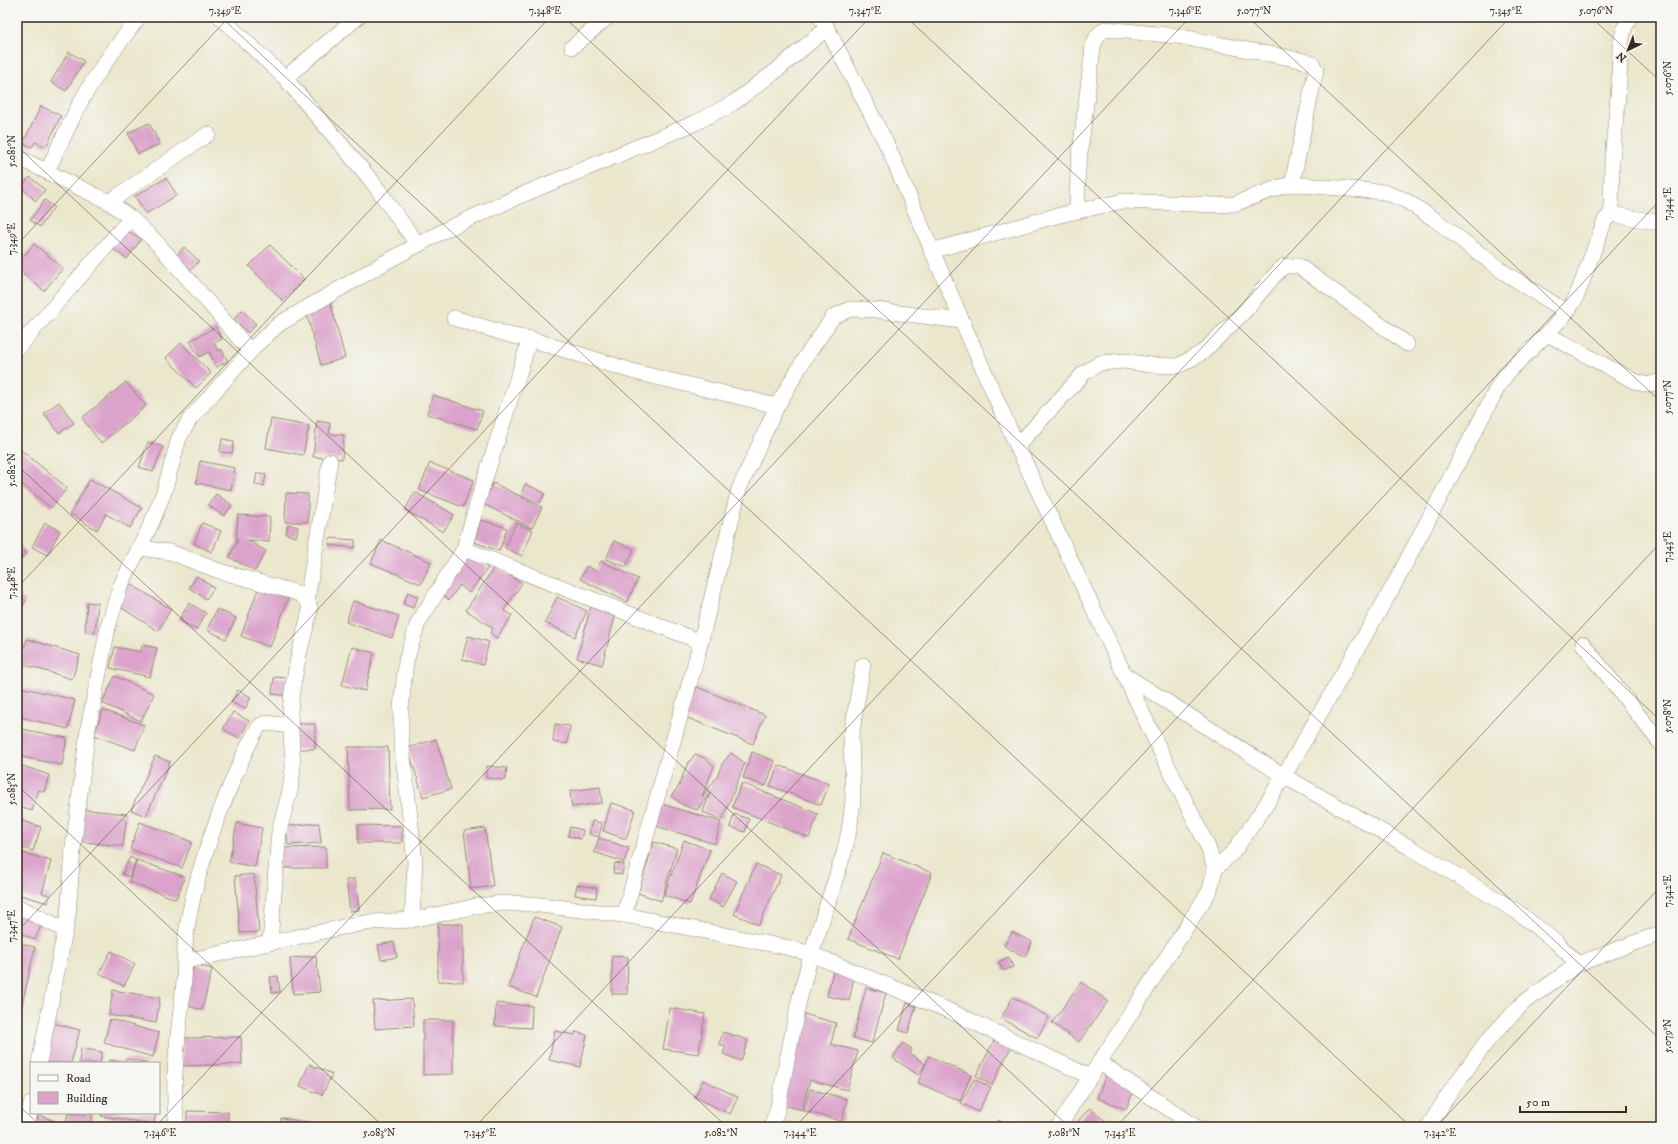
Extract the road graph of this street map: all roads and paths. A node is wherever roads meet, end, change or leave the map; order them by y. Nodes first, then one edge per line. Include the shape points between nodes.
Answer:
1 (140, 17) edge
2 (220, 17) edge
3 (358, 17) edge
4 (608, 17) edge
5 (1630, 17) edge
6 (824, 22) edge
7 (572, 47) dead end
8 (285, 78) junction
9 (208, 134) dead end
10 (17, 157) edge
11 (47, 171) junction
12 (1292, 184) junction
13 (109, 202) junction
14 (1077, 211) junction
15 (1611, 214) junction
16 (131, 218) junction
17 (1661, 223) edge
18 (418, 245) junction
19 (931, 251) junction
20 (1567, 312) junction
21 (454, 318) dead end
22 (962, 321) junction
23 (1547, 334) junction
24 (530, 339) junction
25 (1407, 344) dead end
26 (17, 349) edge
27 (250, 351) junction
28 (1661, 381) edge
29 (777, 406) junction
30 (1017, 446) junction
31 (330, 461) dead end
32 (140, 548) junction
33 (464, 549) junction
34 (307, 600) junction
35 (701, 642) junction
36 (1583, 644) dead end
37 (863, 665) dead end
38 (1125, 675) junction
39 (291, 726) junction
40 (1661, 744) edge
41 (1284, 776) junction
42 (1215, 869) junction
43 (17, 906) edge
44 (624, 914) junction
45 (412, 920) junction
46 (65, 930) junction
47 (1661, 933) edge
48 (270, 943) junction
49 (811, 954) junction
50 (186, 961) junction
51 (1578, 964) junction
52 (39, 1062) edge
53 (1099, 1062) junction
54 (1089, 1076) junction
55 (30, 1110) edge
56 (27, 1127) edge
57 (177, 1127) edge
58 (772, 1127) edge
59 (1058, 1127) edge
60 (1196, 1127) edge
61 (1428, 1127) edge

1 - 11 street via 112,52 93,82
2 - 8 street
3 - 8 street
4 - 7 street
5 - 15 street via 1620,47
6 - 18 street via 777,70 733,103 695,122 517,197
6 - 19 street via 888,147
8 - 18 street via 371,180
9 - 13 street
10 - 11 street
11 - 13 street
12 - 14 street via 1234,204 1123,201
12 - 14 street via 1316,70 1312,64 1305,60 1177,36 1105,29 1093,47 1078,169
12 - 20 street via 1384,192 1405,200 1505,273
13 - 16 street
14 - 19 street
15 - 17 street
15 - 20 street via 1605,220 1576,298
16 - 26 street
16 - 27 street via 158,244
18 - 27 street via 279,324
19 - 22 street
20 - 23 street
21 - 24 street
22 - 29 street via 850,309 833,317
22 - 30 street
23 - 28 street via 1634,381 1647,385
23 - 41 street via 1500,383 1394,585
24 - 29 street via 635,372
24 - 33 street
25 - 30 street via 1299,266 1284,266 1243,313 1203,352 1178,366 1124,361 1100,363 1084,373
27 - 32 street via 184,428 164,492
29 - 35 street via 739,489
30 - 38 street
31 - 34 street
32 - 34 street via 170,552 219,571 301,594
32 - 46 street via 120,587 100,663 88,728
33 - 35 street
33 - 45 street via 418,623 406,661 400,708 415,862
34 - 39 street via 310,611 298,658 290,712
35 - 44 street
36 - 40 street
37 - 49 street via 851,737 853,801 849,831
38 - 41 street
38 - 42 street via 1208,847
39 - 48 street via 293,768 279,832
39 - 50 street via 262,724 245,752 208,846 189,914 185,942
41 - 42 street via 1234,851
41 - 51 street via 1516,911 1556,942
42 - 53 street via 1210,890
43 - 46 street
44 - 45 street via 503,903
44 - 49 street
45 - 48 street via 351,925
46 - 52 street
47 - 51 street
48 - 50 street
49 - 54 street via 950,1011
49 - 58 street
50 - 57 street via 175,1070
51 - 61 street via 1523,1003 1487,1041
53 - 54 street
53 - 60 street
54 - 59 street
55 - 56 street

